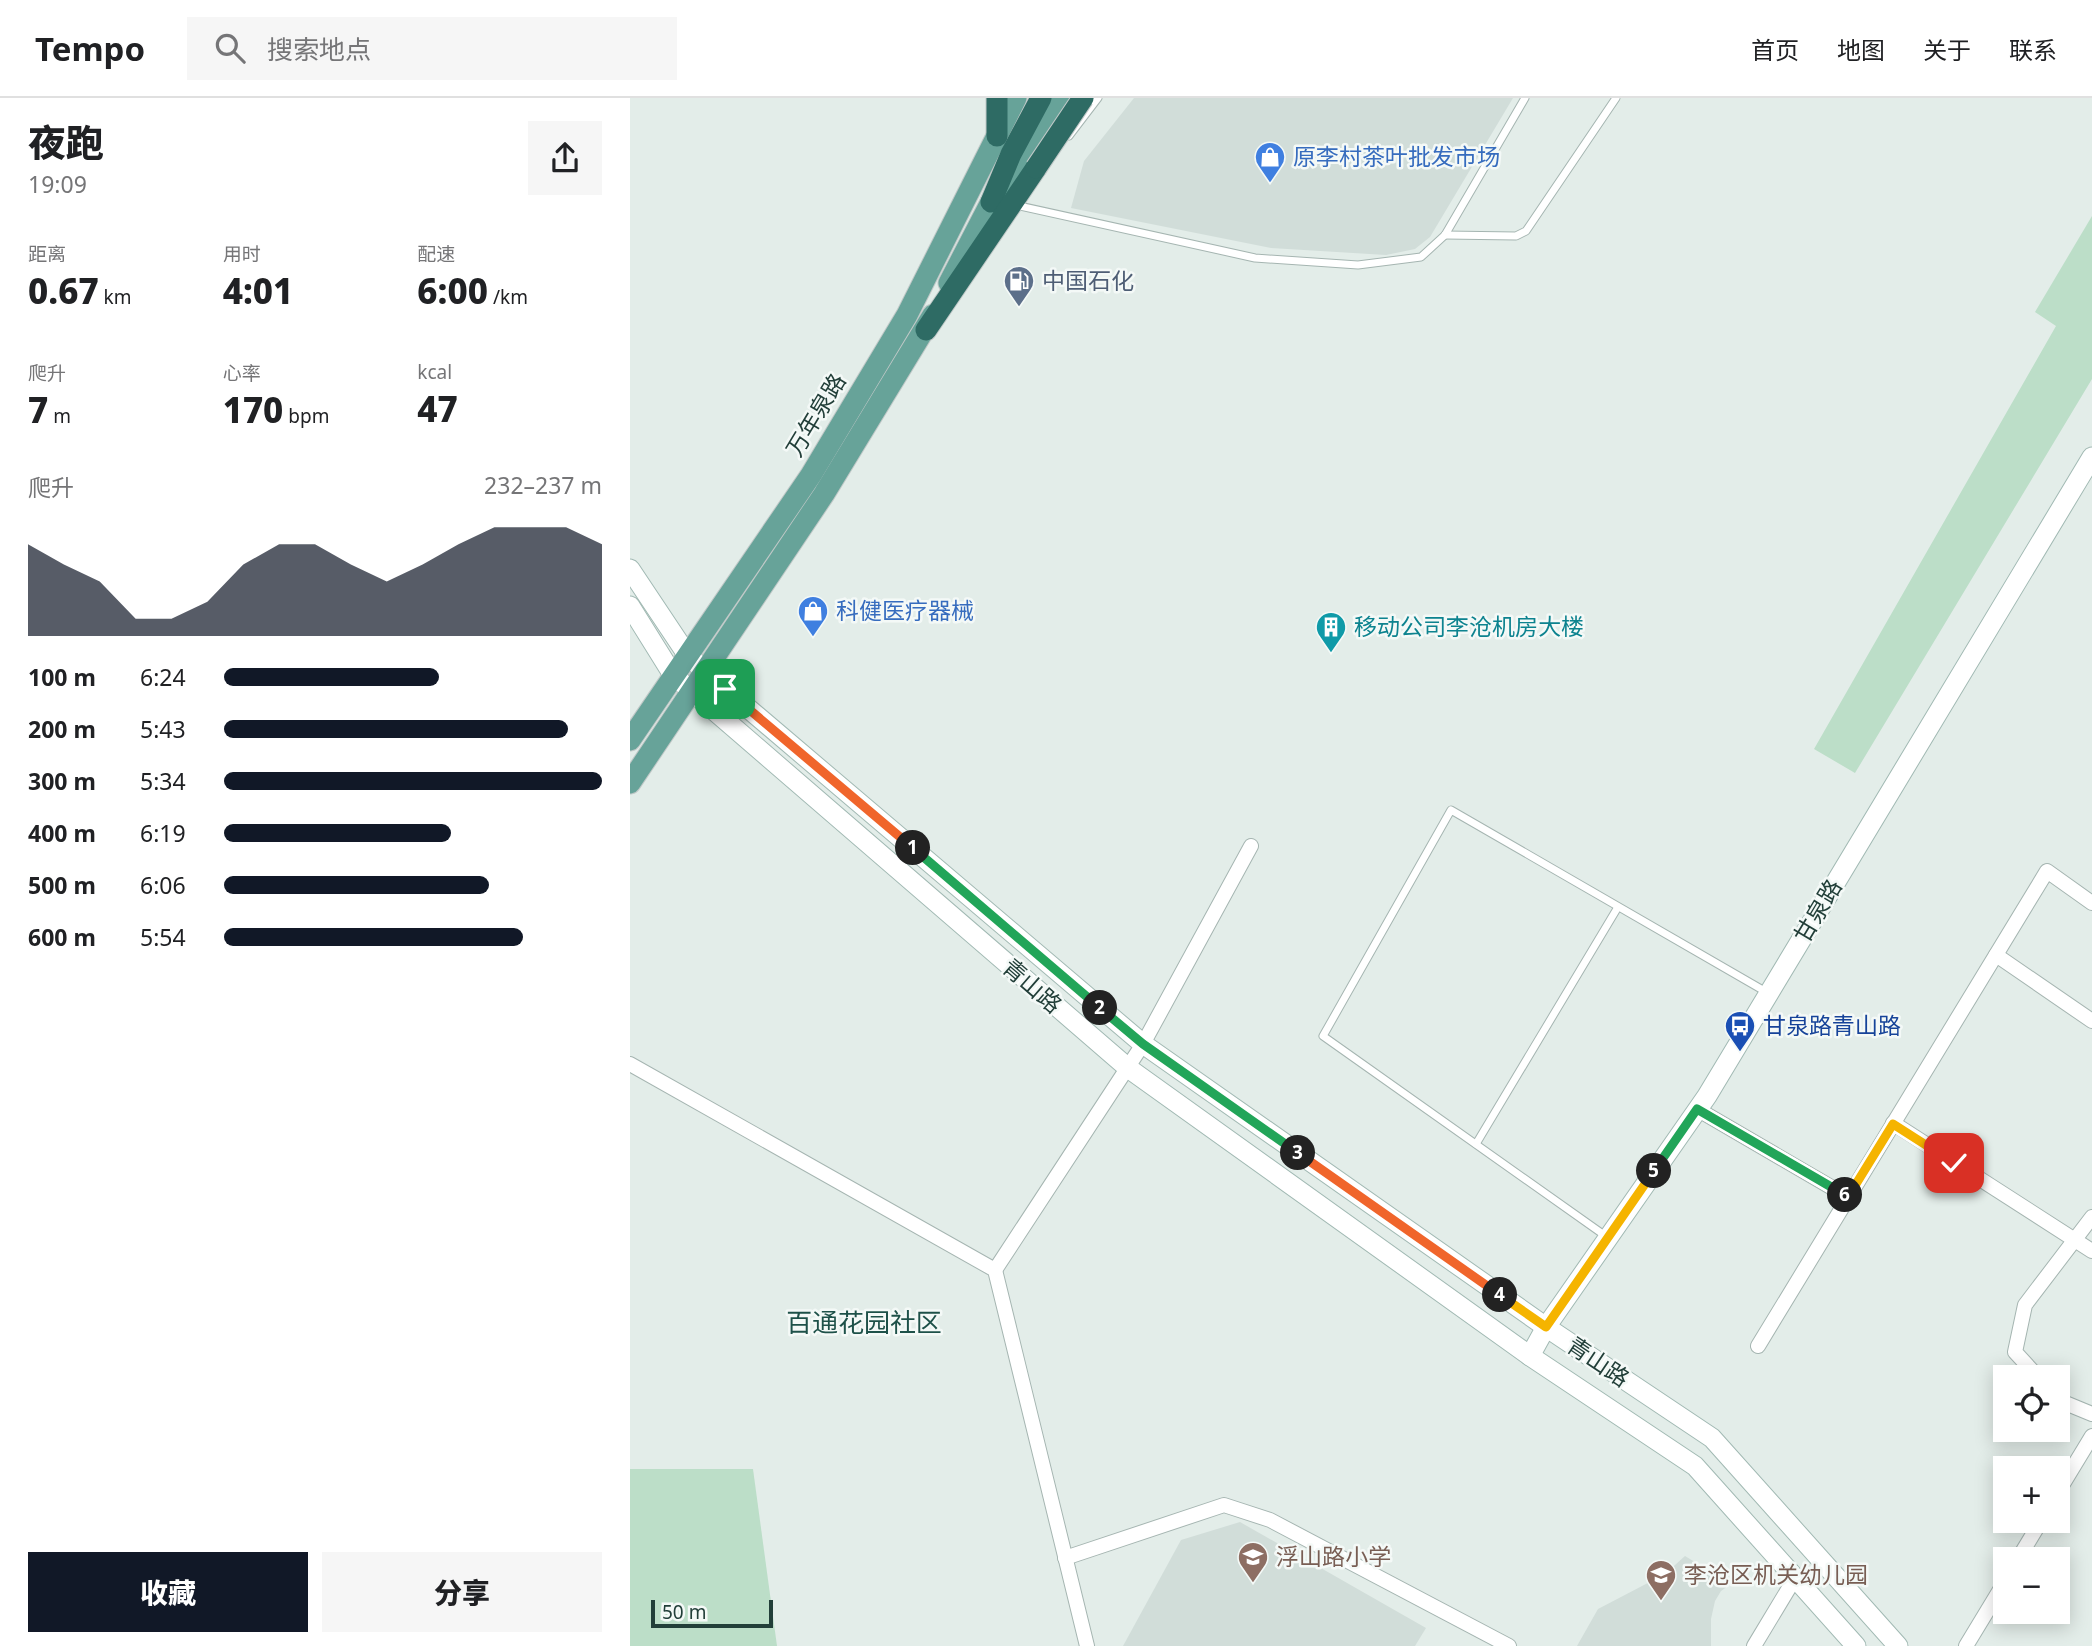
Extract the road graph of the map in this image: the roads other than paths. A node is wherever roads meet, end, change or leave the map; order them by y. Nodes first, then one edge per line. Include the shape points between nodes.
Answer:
1 (997, 98) edge
2 (1016, 98) edge
3 (1083, 98) edge
4 (1098, 98) edge
5 (1525, 98) edge
6 (1616, 98) edge
7 (1051, 103) edge
8 (997, 135) junction
9 (1036, 168) junction
10 (1001, 203) junction
11 (1445, 235) junction
12 (2092, 457) edge
13 (630, 569) edge
14 (630, 606) edge
15 (686, 653) junction
16 (703, 670) junction
17 (673, 674) junction
18 (690, 690) junction
19 (630, 740) edge
20 (630, 783) edge
21 (1251, 846) dead end
22 (2092, 903) edge
23 (1618, 907) junction
24 (1996, 955) junction
25 (1768, 993) junction
26 (2092, 1021) edge
27 (1143, 1044) junction
28 (630, 1064) edge
29 (1128, 1068) junction
30 (1697, 1109) junction
31 (1893, 1124) junction
32 (1476, 1144) junction
33 (1848, 1197) junction
34 (2092, 1217) edge
35 (1608, 1237) junction
36 (2076, 1241) junction
37 (2092, 1251) edge
38 (995, 1270) junction
39 (1546, 1327) junction
40 (1758, 1346) dead end
41 (1530, 1356) junction
42 (2027, 1365) edge
43 (2070, 1405) edge
44 (2092, 1414) edge
45 (2092, 1436) edge
46 (2070, 1472) edge
47 (1065, 1558) junction
48 (1794, 1578) junction
49 (1993, 1601) edge
50 (1087, 1646) edge
51 (1509, 1646) edge
52 (1754, 1646) edge
53 (1856, 1646) edge
54 (1899, 1646) edge
55 (1966, 1646) edge

1 - 8 highway
2 - 8 main road, 万年泉路
3 - 9 highway, bridge
4 - 9 lane
5 - 11 lane
6 - 11 lane via 1526,231 1516,236
7 - 10 highway via 1011,153
8 - 15 main road, 万年泉路 via 900,327 811,475
9 - 10 highway
10 - 11 lane via 1255,257 1358,265 1421,257
10 - 16 main road via 824,494
12 - 25 main road, 甘泉路
13 - 15 main road, 青山路
14 - 17 main road, 青山路
15 - 16 main road, 青山路
15 - 17 main road, 万年泉路
16 - 18 main road
16 - 27 main road, 青山路
17 - 18 main road, 青山路
17 - 19 main road, 万年泉路
18 - 20 main road
18 - 29 main road, 青山路
21 - 27 street
22 - 24 street via 2047,871
23 - 25 lane
23 - 32 lane
23 - 32 lane via 1451,810 1324,1036
24 - 26 street
24 - 31 street
25 - 30 main road, 甘泉路
27 - 29 street
27 - 39 main road, 青山路
28 - 38 street
29 - 38 street
29 - 41 main road, 青山路
30 - 33 street
30 - 35 main road, 甘泉路
31 - 33 street
31 - 36 street
32 - 35 lane
33 - 40 street
34 - 36 street
35 - 39 main road, 甘泉路
36 - 37 street
36 - 42 street via 2025,1305 2015,1352
38 - 47 street
39 - 41 main road, 甘泉路
39 - 54 main road, 青山路 via 1712,1438
41 - 48 main road, 青山路 via 1695,1466
43 - 44 street
45 - 46 street
47 - 50 street
47 - 51 street via 1224,1505 1270,1520
48 - 52 street
48 - 53 main road, 青山路
49 - 55 street

